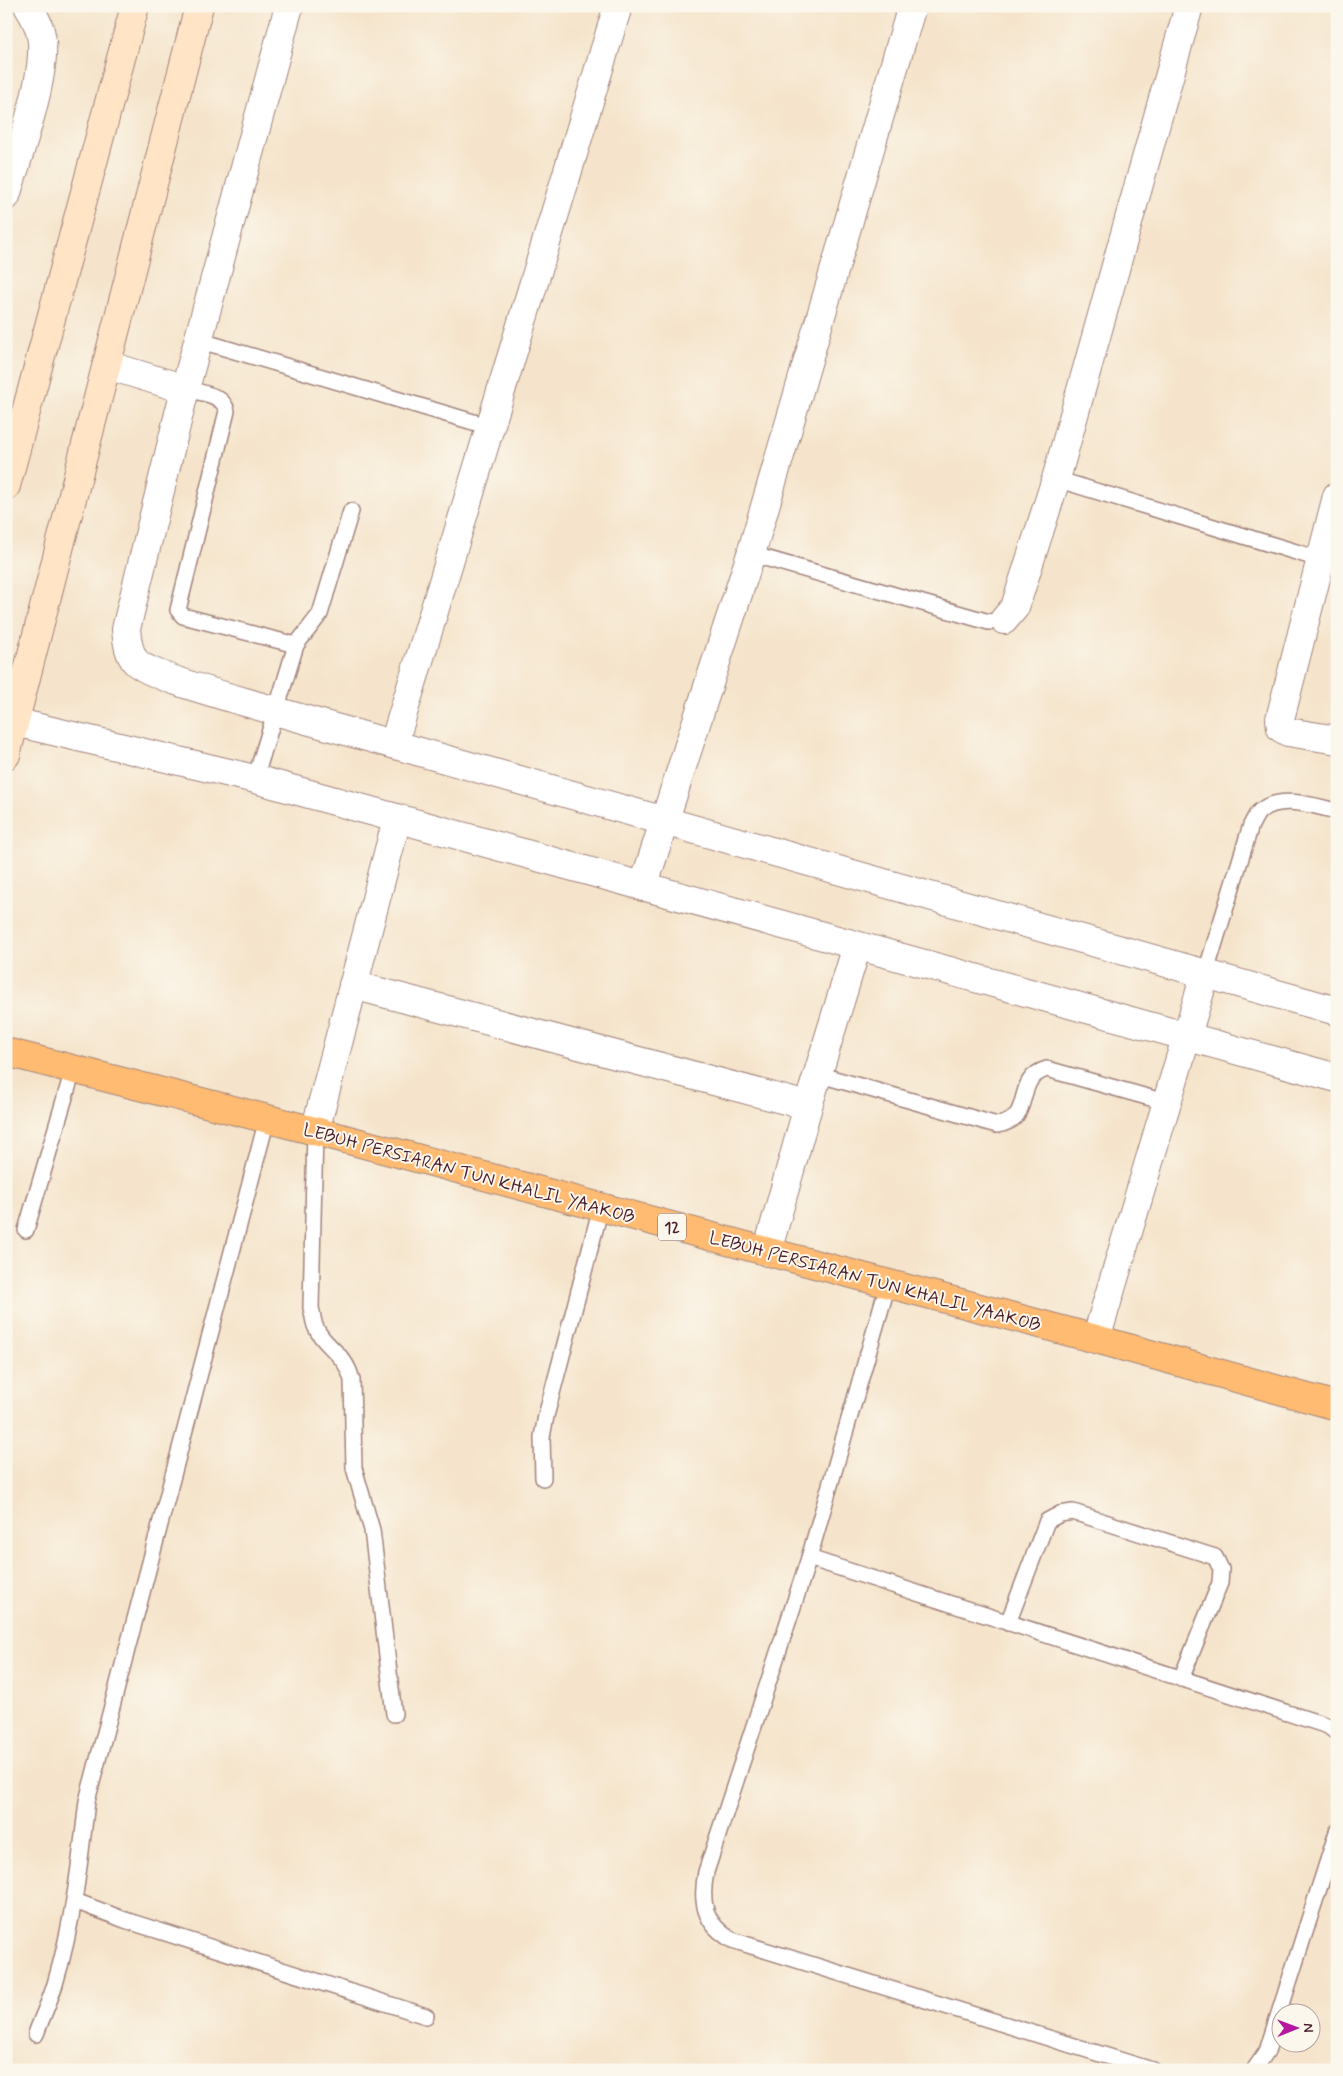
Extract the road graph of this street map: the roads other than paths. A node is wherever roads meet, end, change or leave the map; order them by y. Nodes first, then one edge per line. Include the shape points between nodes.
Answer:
1 (28, 6) edge
2 (135, 6) edge
3 (199, 6) edge
4 (289, 6) edge
5 (618, 6) edge
6 (912, 6) edge
7 (1189, 6) edge
8 (6, 196) edge
9 (198, 340) junction
10 (107, 366) junction
11 (185, 389) junction
12 (490, 427) junction
13 (1056, 479) junction
14 (6, 486) edge
15 (1337, 496) edge
16 (351, 511) dead end
17 (751, 554) junction
18 (1320, 559) junction
19 (1004, 620) joint
20 (296, 645) junction
21 (275, 711) junction
22 (11, 722) edge
23 (1337, 740) edge
24 (394, 743) junction
25 (6, 755) edge
26 (255, 779) junction
27 (1337, 811) edge
28 (397, 818) junction
29 (665, 822) junction
30 (643, 887) junction
31 (857, 946) junction
32 (1205, 975) junction
33 (353, 985) junction
34 (1337, 1011) edge
35 (1186, 1036) junction
36 (6, 1052) edge
37 (73, 1070) junction
38 (817, 1074) junction
39 (1337, 1078) edge
40 (1165, 1102) junction
41 (808, 1106) junction
42 (267, 1119) junction
43 (315, 1131) junction
44 (600, 1207) junction
45 (26, 1230) dead end
46 (767, 1252) junction
47 (888, 1284) junction
48 (1096, 1339) junction
49 (1337, 1406) edge
50 (543, 1478) dead end
51 (809, 1558) junction
52 (1008, 1623) junction
53 (1181, 1679) junction
54 (394, 1714) dead end
55 (1337, 1733) edge
56 (1337, 1832) edge
57 (75, 1901) junction
58 (426, 2016) dead end
59 (36, 2034) dead end
60 (1152, 2070) edge
61 (1254, 2070) edge

1 - 8 street via 38,21 42,42 41,65
2 - 14 street
3 - 10 street
4 - 9 street
5 - 12 street
6 - 17 street
7 - 13 street
9 - 11 street
9 - 12 lane
10 - 11 street
10 - 22 street
11 - 20 lane via 220,399 226,404 227,412 178,610 182,616
11 - 21 street via 126,629 128,647 136,662 154,673
12 - 24 street
13 - 18 lane
13 - 19 street via 1015,607
15 - 18 street
16 - 20 lane via 320,614
17 - 19 lane via 989,622
17 - 29 street
18 - 23 street via 1280,719 1281,728 1288,732
20 - 21 lane
21 - 24 street
21 - 26 lane
22 - 25 street
22 - 26 street
24 - 29 street
26 - 28 street
27 - 32 lane via 1293,802 1273,804 1259,811
28 - 30 street
28 - 33 street
29 - 30 street
29 - 32 street
30 - 31 street
31 - 35 street
31 - 38 street
32 - 34 street
32 - 35 street
33 - 41 street
33 - 43 street
35 - 39 street
35 - 40 street
36 - 37 highway, LEBUH PERSIARAN TUN KHALIL YAAKOB / 12
37 - 42 highway, LEBUH PERSIARAN TUN KHALIL YAAKOB / 12
37 - 45 lane
38 - 40 lane via 997,1125 1009,1123 1018,1114 1030,1079 1036,1072 1047,1069
38 - 41 street
40 - 48 street
41 - 46 street
42 - 43 highway, LEBUH PERSIARAN TUN KHALIL YAAKOB / 12
42 - 57 lane via 87,1801
43 - 44 highway, LEBUH PERSIARAN TUN KHALIL YAAKOB / 12
43 - 54 lane via 311,1308 316,1328 349,1368 352,1380 354,1468 372,1530
44 - 46 highway, LEBUH PERSIARAN TUN KHALIL YAAKOB / 12
44 - 50 lane via 546,1416 542,1437
46 - 47 highway, LEBUH PERSIARAN TUN KHALIL YAAKOB / 12
47 - 48 highway, LEBUH PERSIARAN TUN KHALIL YAAKOB / 12
47 - 51 lane
48 - 49 highway, LEBUH PERSIARAN TUN KHALIL YAAKOB / 12
51 - 52 lane
51 - 60 lane via 706,1872 702,1890 704,1906 717,1932 732,1940
52 - 53 lane
52 - 53 lane via 1047,1521 1060,1514 1073,1512 1215,1557 1221,1569 1220,1583
53 - 55 lane via 1328,1726
56 - 61 lane via 1267,2052
57 - 58 lane
57 - 59 lane via 55,1985

